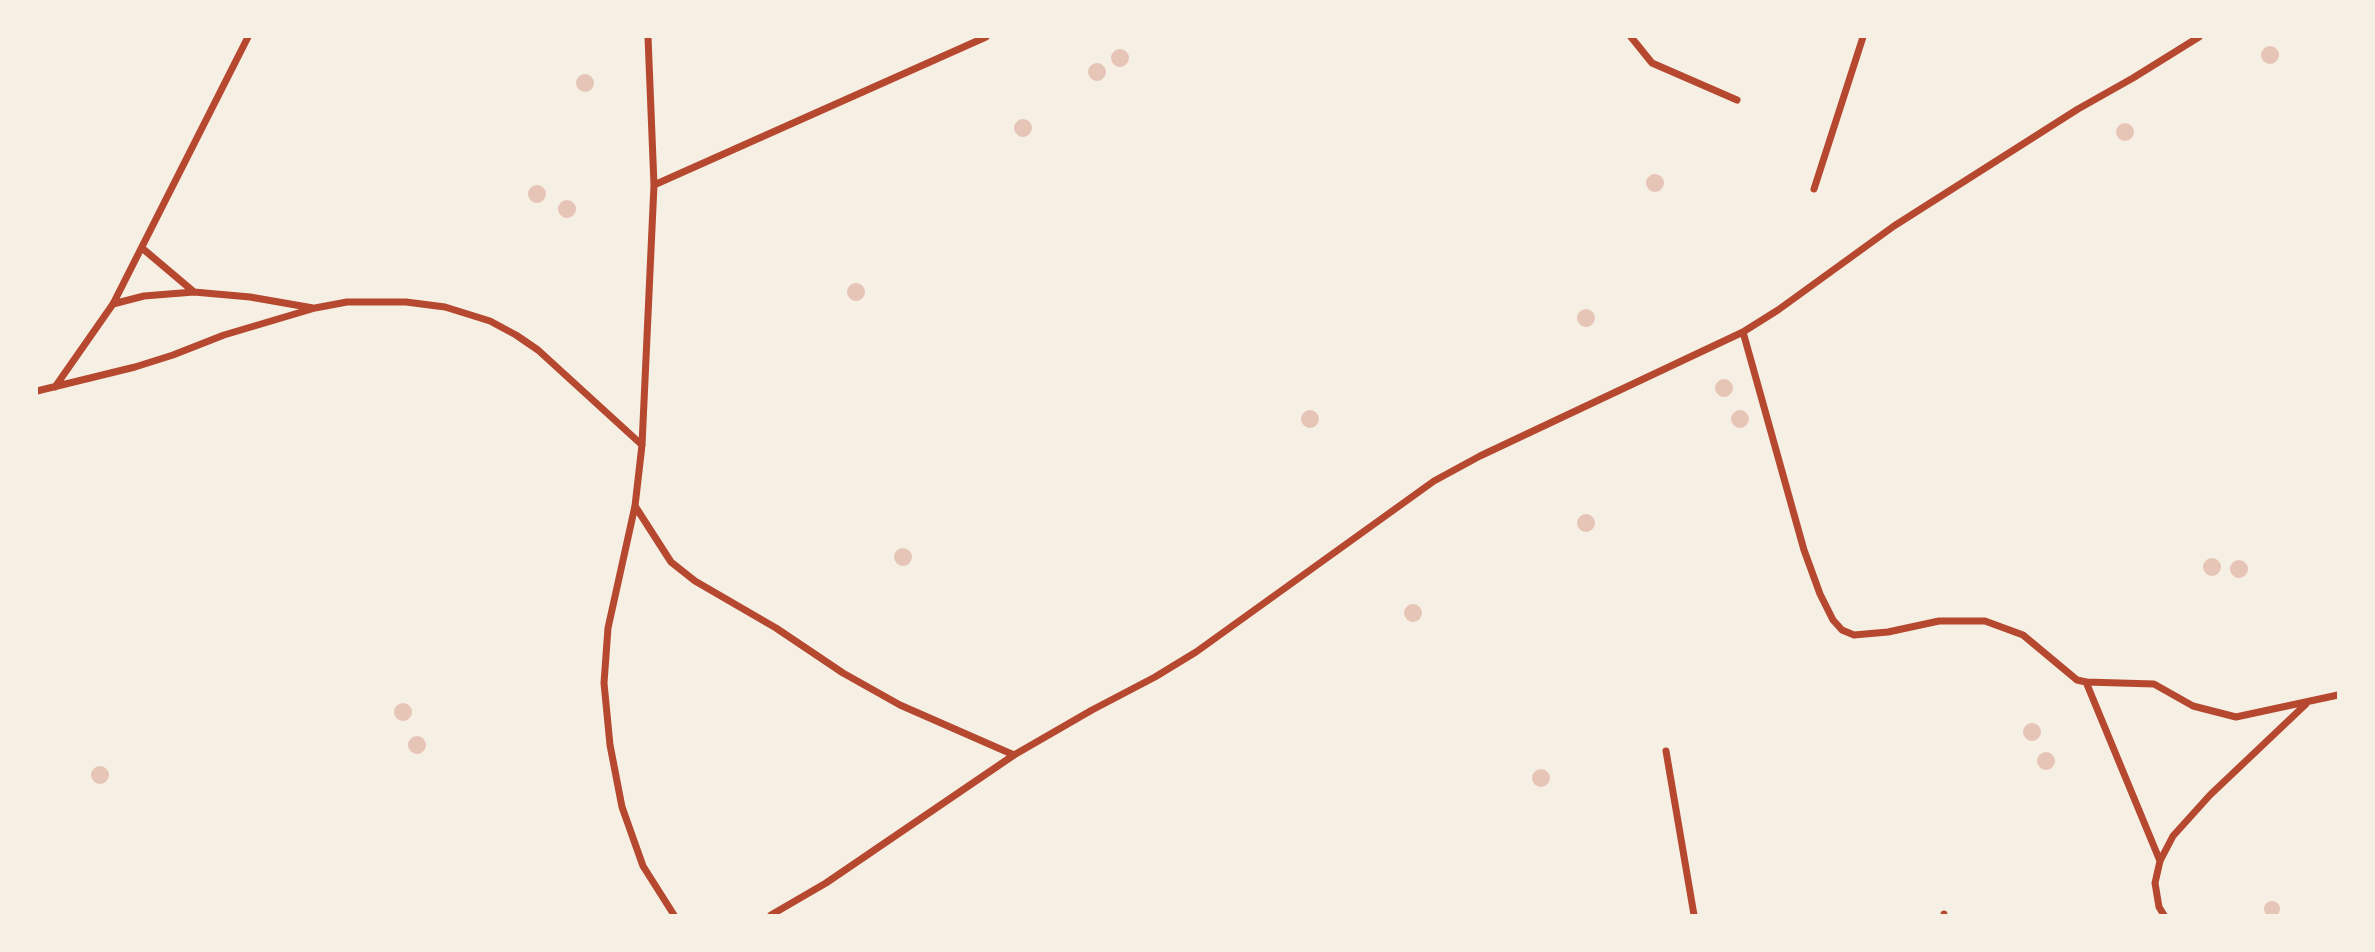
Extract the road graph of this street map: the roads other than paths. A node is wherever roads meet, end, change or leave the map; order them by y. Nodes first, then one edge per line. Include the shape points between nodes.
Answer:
1 (248, 37) edge
2 (648, 37) edge
3 (986, 37) edge
4 (1631, 37) edge
5 (1863, 37) edge
6 (2199, 37) edge
7 (1737, 100) dead end
8 (654, 185) junction
9 (1814, 189) dead end
10 (142, 248) junction
11 (194, 292) junction
12 (113, 304) junction
13 (315, 308) junction
14 (1743, 332) junction
15 (55, 388) junction
16 (37, 391) edge
17 (642, 445) junction
18 (635, 506) junction
19 (2087, 682) junction
20 (2338, 695) edge
21 (2306, 704) junction
22 (1665, 751) dead end
23 (1014, 755) junction
24 (2160, 861) junction
25 (787, 911) edge
26 (674, 915) edge
27 (771, 915) edge
28 (1694, 915) edge
29 (2164, 915) edge

1 - 10 street
2 - 8 street
3 - 8 street
4 - 7 street via 1652,63
5 - 9 street
6 - 14 street via 1894,226
8 - 17 street
10 - 11 street
10 - 12 street
11 - 12 street
11 - 13 street
12 - 15 street
13 - 15 street
13 - 17 street via 346,302 406,302 445,307 490,321 538,350
14 - 19 street via 1804,550 1820,594 1842,630 1854,635 1940,621 1985,621 2023,635 2077,680
14 - 23 street via 1434,481 1196,652
15 - 16 street
17 - 18 street
18 - 23 street via 671,562 695,581 900,705
18 - 26 street via 608,628 604,683 608,733 622,807 643,866
19 - 21 street via 2154,684 2193,706 2236,717
19 - 24 street
20 - 21 street
21 - 24 street via 2192,815 2173,836
22 - 28 street
23 - 25 street
24 - 29 street via 2155,883
25 - 27 street

